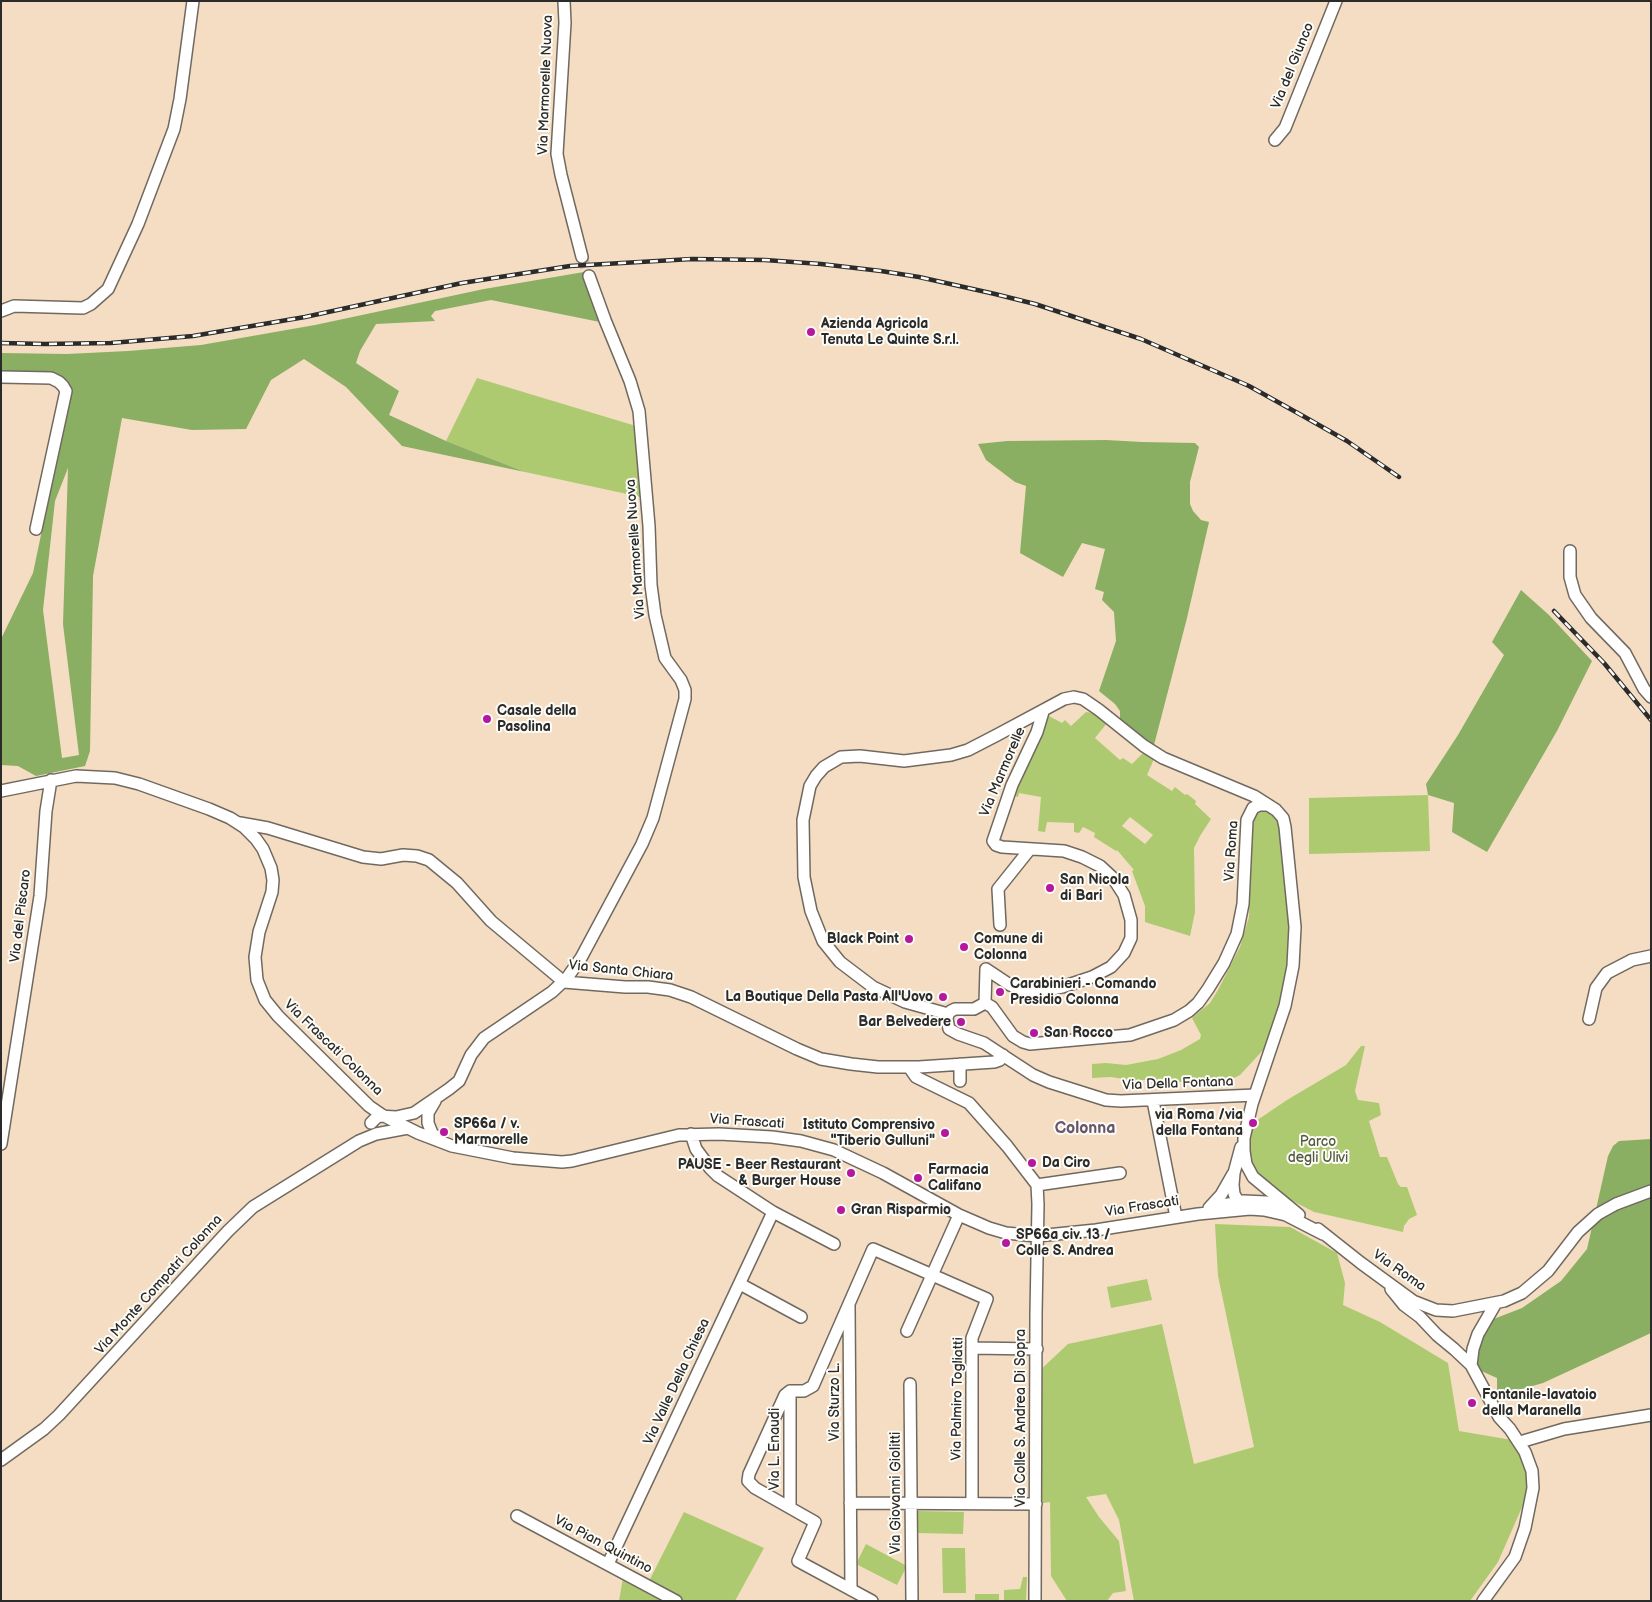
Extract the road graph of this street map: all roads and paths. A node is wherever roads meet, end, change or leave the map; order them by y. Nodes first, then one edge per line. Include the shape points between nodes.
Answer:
1 (193, 1) edge
2 (564, 1) edge
3 (1336, 1) edge
4 (1275, 140) dead end
5 (582, 257) tunnel mouth
6 (589, 276) tunnel mouth
7 (1, 311) edge
8 (1, 377) edge
9 (36, 529) dead end
10 (1570, 552) dead end
11 (1651, 697) edge
12 (1043, 712) junction
13 (51, 780) junction
14 (1, 791) edge
15 (1267, 805) junction
16 (239, 823) junction
17 (1030, 849) junction
18 (1000, 925) dead end
19 (1651, 956) edge
20 (564, 982) junction
21 (985, 1003) junction
22 (947, 1016) junction
23 (1589, 1019) dead end
24 (1003, 1055) junction
25 (960, 1064) junction
26 (910, 1067) junction
27 (960, 1081) dead end
28 (1255, 1096) junction
29 (359, 1097) junction
30 (439, 1097) junction
31 (1153, 1101) junction
32 (386, 1116) junction
33 (371, 1123) junction
34 (408, 1128) junction
35 (382, 1132) junction
36 (691, 1134) junction
37 (428, 1137) joint
38 (1244, 1138) junction
39 (1, 1144) edge
40 (352, 1145) junction
41 (452, 1146) junction
42 (1120, 1173) dead end
43 (1234, 1173) junction
44 (1258, 1181) junction
45 (1037, 1185) junction
46 (1651, 1191) edge
47 (1242, 1204) junction
48 (773, 1212) junction
49 (1202, 1212) junction
50 (960, 1215) junction
51 (1298, 1215) junction
52 (1176, 1217) junction
53 (1323, 1234) junction
54 (1037, 1236) junction
55 (834, 1244) dead end
56 (932, 1274) junction
57 (1386, 1282) junction
58 (740, 1284) junction
59 (849, 1301) junction
60 (1496, 1304) junction
61 (801, 1317) dead end
62 (907, 1330) dead end
63 (972, 1348) junction
64 (1037, 1348) junction
65 (1471, 1365) junction
66 (910, 1384) dead end
67 (790, 1391) junction
68 (1651, 1415) edge
69 (1520, 1442) junction
70 (1, 1460) edge
71 (850, 1503) junction
72 (972, 1503) junction
73 (910, 1504) junction
74 (1036, 1504) junction
75 (790, 1507) junction
76 (517, 1516) dead end
77 (608, 1564) junction
78 (851, 1589) junction
79 (676, 1601) edge
80 (872, 1601) edge
81 (912, 1601) edge
82 (1035, 1601) edge
83 (1484, 1601) edge

1 - 7 street via 174,129 138,224 108,289 83,308 14,306
2 - 5 street, Via Marmorelle Nuova via 557,154
3 - 4 street, Via del Giunco via 1285,128
6 - 20 street, Via Marmorelle Nuova via 639,411 655,615 665,658 681,680 685,699 653,818 642,844 581,958
8 - 9 street via 51,378 59,382 66,392
10 - 11 street via 1570,577 1575,595 1591,618 1625,653
12 - 15 street via 1066,698 1082,699 1163,758 1247,792
12 - 17 street, Via Marmorelle via 992,839 994,844 1002,847
12 - 22 street via 968,750 947,756 904,761 841,757 821,770 809,790 803,820 804,878 811,911 823,941 845,966 880,991
13 - 14 street, Via Frascati Colonna
13 - 16 street, Via Frascati Colonna via 85,776 127,781 209,809
13 - 39 street, Via del Piscaro via 40,896
15 - 21 street, Via Roma via 1253,808 1248,820 1244,904 1237,934 1215,977 1194,1007 1174,1020 1120,1037 1030,1044 1020,1041
15 - 28 street via 1280,814 1284,824 1295,927 1293,966 1285,1006
16 - 20 street, Via Santa Chiara via 363,857 381,859 403,855 423,858 435,864 492,921
16 - 29 street, Via Frascati Colonna via 260,843 272,873 272,892 255,952 256,976 262,994 274,1013
17 - 18 street via 998,889
17 - 21 street via 1074,854 1103,869 1122,891 1129,909 1131,935 1126,950 1115,964 1092,977 1042,991 1017,988 986,969
19 - 23 street via 1619,966 1602,979 1596,988
20 - 26 street, Via Santa Chiara via 670,990 821,1059 878,1067
20 - 30 street, Via Marmorelle Nuova via 484,1038 473,1051 459,1080
21 - 22 street via 974,1009 953,1010
22 - 24 street, Via Della Fontana via 951,1031
24 - 25 street, Via Santa Chiara via 996,1062
24 - 31 street, Via Della Fontana via 1042,1080 1106,1100
25 - 26 street, Via Santa Chiara
25 - 27 street
26 - 45 street via 916,1077 969,1103
28 - 31 street, Via Della Fontana
28 - 38 street
29 - 32 street, Via Frascati Colonna
29 - 33 street via 370,1110
30 - 32 street, Via Marmorelle Nuova via 410,1114
30 - 41 street, Via Marmorelle Nuova via 428,1113 429,1126 437,1138
31 - 52 street
32 - 33 street, Via Marmorelle Nuova via 378,1116
32 - 34 street, Via Frascati Colonna
32 - 35 street via 388,1124
33 - 40 street
34 - 35 street
34 - 37 street, Via Frascati Colonna
35 - 40 street
36 - 41 street, Via Frascati via 562,1162 513,1158
36 - 48 street via 696,1150 713,1172
36 - 50 street, Via Frascati via 772,1136 834,1150
37 - 41 street, Via Frascati
38 - 43 street
38 - 44 street via 1246,1164
40 - 70 street, Via Monte Compatri Colonna via 245,1214 60,1415
42 - 45 street
43 - 47 street via 1233,1188
43 - 49 street via 1221,1195
44 - 47 street
44 - 51 street
45 - 54 street, Via Colle S. Andrea Di Sopra
46 - 60 street, Via Roma via 1601,1212 1578,1232 1538,1282 1518,1296
47 - 49 street, Via Frascati
47 - 51 street, Via Roma via 1275,1204
47 - 53 street via 1286,1215
48 - 55 street
48 - 58 street, Via Valle Della Chiesa
49 - 52 street, Via Frascati
50 - 54 street, Via Frascati via 989,1228
50 - 56 street
51 - 53 street, Via Roma
52 - 54 street, Via Frascati
53 - 57 street, Via Roma
54 - 64 street, Via Colle S. Andrea Di Sopra
56 - 59 street via 873,1249
56 - 62 street
56 - 63 street, Via Palmiro Togliatti via 987,1299 972,1338
57 - 60 street, Via Roma via 1416,1302 1440,1311
57 - 65 street via 1404,1305
58 - 61 street
58 - 77 street, Via Valle Della Chiesa
59 - 67 street via 812,1386 804,1391
59 - 71 street, Via Sturzo L.
60 - 65 street via 1476,1339
63 - 64 street
63 - 72 street, Via Palmiro Togliatti
64 - 74 street, Via Colle S. Andrea Di Sopra
65 - 69 street via 1499,1417
66 - 73 street, Via Giovanni Giolitti
67 - 75 street, Via L. Enaudi
67 - 75 street via 785,1395 748,1481
68 - 69 street via 1564,1429
69 - 83 street via 1532,1471 1531,1505 1514,1557
71 - 73 street
71 - 78 street, Via Sturzo L.
72 - 73 street
72 - 74 street
73 - 81 street, Via Giovanni Giolitti
74 - 82 street, Via Colle S. Andrea Di Sopra
75 - 78 street via 815,1522 798,1561
76 - 77 street, Via Pian Quintino
77 - 79 street, Via Pian Quintino
78 - 80 street

